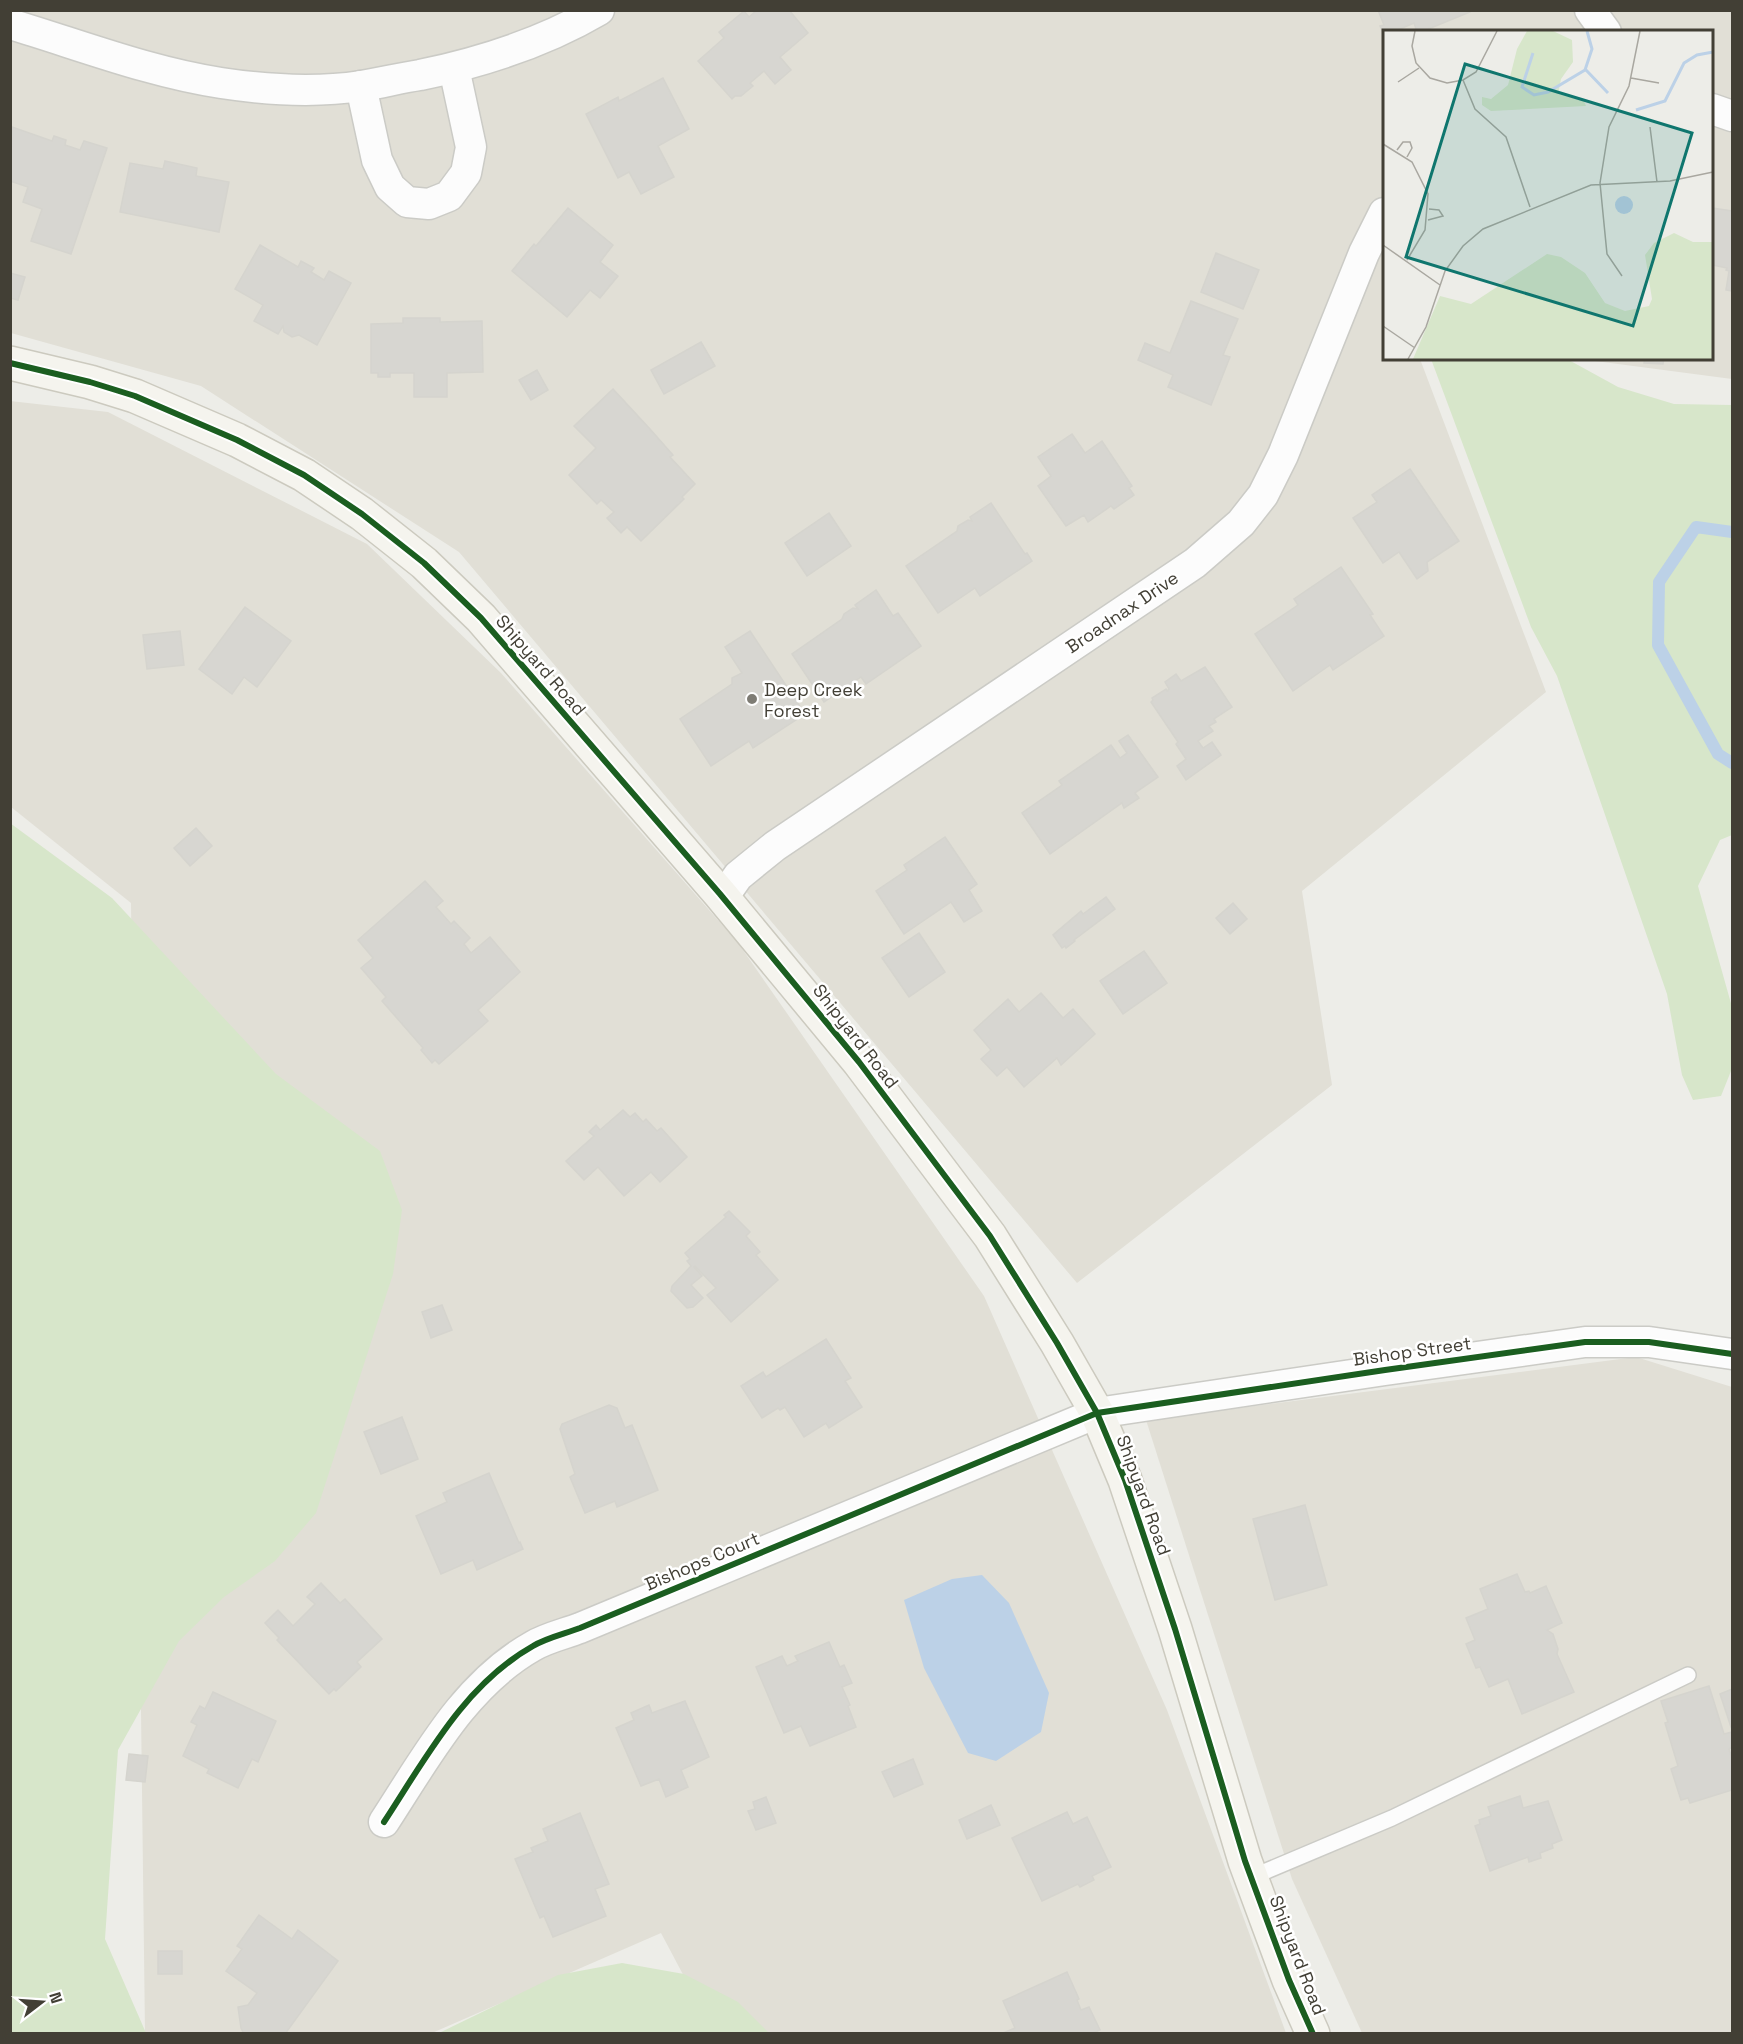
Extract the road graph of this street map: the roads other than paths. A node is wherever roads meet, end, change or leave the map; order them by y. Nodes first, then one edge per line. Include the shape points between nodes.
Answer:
1 (599, 10) edge
2 (10, 24) edge
3 (454, 68) junction
4 (361, 86) junction
5 (1713, 109) edge
6 (1732, 116) edge
7 (1383, 215) edge
8 (10, 363) edge
9 (720, 894) junction
10 (1732, 1354) edge
11 (1097, 1413) junction
12 (1688, 1675) dead end
13 (384, 1822) dead end
14 (1252, 1877) junction
15 (1313, 2034) edge

1 - 3 street via 530,44
2 - 4 street via 168,72 219,83 272,89
3 - 4 street
3 - 4 street via 471,147 466,174 448,196 429,204 407,202 390,187 377,160
5 - 6 street
7 - 9 street, Broadnax Drive via 1283,455 1263,495 1241,523 1195,563 775,846
8 - 9 street, Shipyard Road via 90,381 135,396 237,440 304,475 362,514 424,563 480,618
9 - 11 street, Shipyard Road via 859,1062 990,1236
10 - 11 street, Bishop Street via 1649,1342 1586,1342
11 - 13 street, Bishops Court via 534,1645 494,1672 460,1707
11 - 14 street, Shipyard Road via 1125,1480 1176,1629
12 - 14 lane via 1392,1818
14 - 15 street, Shipyard Road

